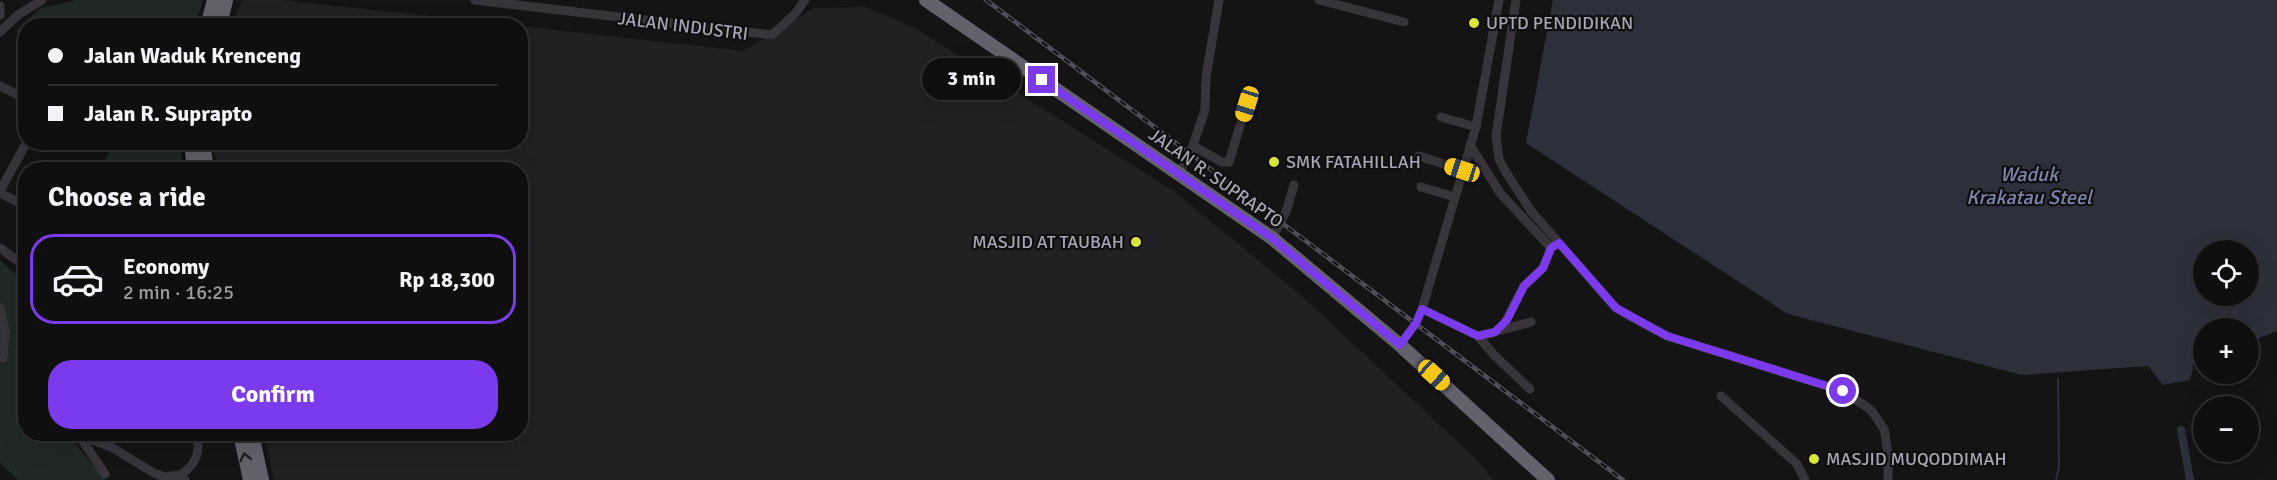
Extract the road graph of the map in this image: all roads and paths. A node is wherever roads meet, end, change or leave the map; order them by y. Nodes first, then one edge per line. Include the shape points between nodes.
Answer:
1 (42, 0) edge
2 (214, 0) edge
3 (226, 0) edge
4 (475, 0) edge
5 (805, 0) edge
6 (926, 0) edge
7 (1219, 0) edge
8 (1319, 0) edge
9 (1498, 0) edge
10 (1516, 0) edge
11 (0, 6) edge
12 (0, 15) edge
13 (209, 18) edge
14 (222, 18) edge
15 (1404, 22) dead end
16 (0, 32) edge
17 (0, 86) edge
18 (1250, 93) dead end
19 (18, 95) edge
20 (1441, 117) dead end
21 (1476, 127) junction
22 (1470, 145) junction
23 (1193, 147) junction
24 (22, 150) edge
25 (1417, 160) dead end
26 (1462, 170) junction
27 (1179, 173) junction
28 (1293, 185) dead end
29 (1421, 187) dead end
30 (0, 192) edge
31 (1455, 196) junction
32 (18, 202) edge
33 (1272, 238) junction
34 (1555, 246) junction
35 (0, 248) edge
36 (18, 261) edge
37 (0, 308) edge
38 (1422, 309) junction
39 (1531, 322) dead end
40 (1495, 332) junction
41 (1478, 336) junction
42 (1400, 345) junction
43 (3, 358) dead end
44 (1530, 388) dead end
45 (1721, 396) dead end
46 (83, 441) edge
47 (96, 441) edge
48 (198, 441) edge
49 (242, 441) edge
50 (254, 441) edge
51 (105, 474) dead end
52 (183, 478) edge
53 (250, 480) edge
54 (262, 480) edge
55 (1548, 480) edge
56 (1805, 480) edge
57 (1888, 480) edge

1 - 16 street
2 - 13 highway
3 - 14 highway
4 - 5 street, JALAN INDUSTRI via 772,35
6 - 27 highway, JALAN R. SUPRAPTO
7 - 23 street via 1206,77 1206,103
8 - 15 street
9 - 21 street
10 - 34 street via 1497,147 1504,170
11 - 12 street
17 - 19 street
18 - 23 street via 1228,162
20 - 21 street
21 - 22 street
22 - 26 street
22 - 34 street via 1500,193
23 - 27 street
24 - 30 street
25 - 26 street via 1419,156
26 - 31 street
27 - 33 highway, JALAN R. SUPRAPTO
28 - 33 street via 1286,212
29 - 31 street
30 - 32 street
31 - 38 street
33 - 42 highway, JALAN R. SUPRAPTO
34 - 40 street
34 - 57 street via 1616,308 1635,320 1667,336 1843,391 1871,410 1884,429
35 - 36 street
37 - 43 street via 5,332
38 - 41 street
38 - 42 street
39 - 40 street
40 - 41 street
41 - 44 street
42 - 55 highway, JALAN R. SUPRAPTO
45 - 56 street via 1797,464
46 - 51 street
47 - 52 street via 154,473
48 - 52 street via 197,459
53 -> 49 highway
50 - 54 highway

